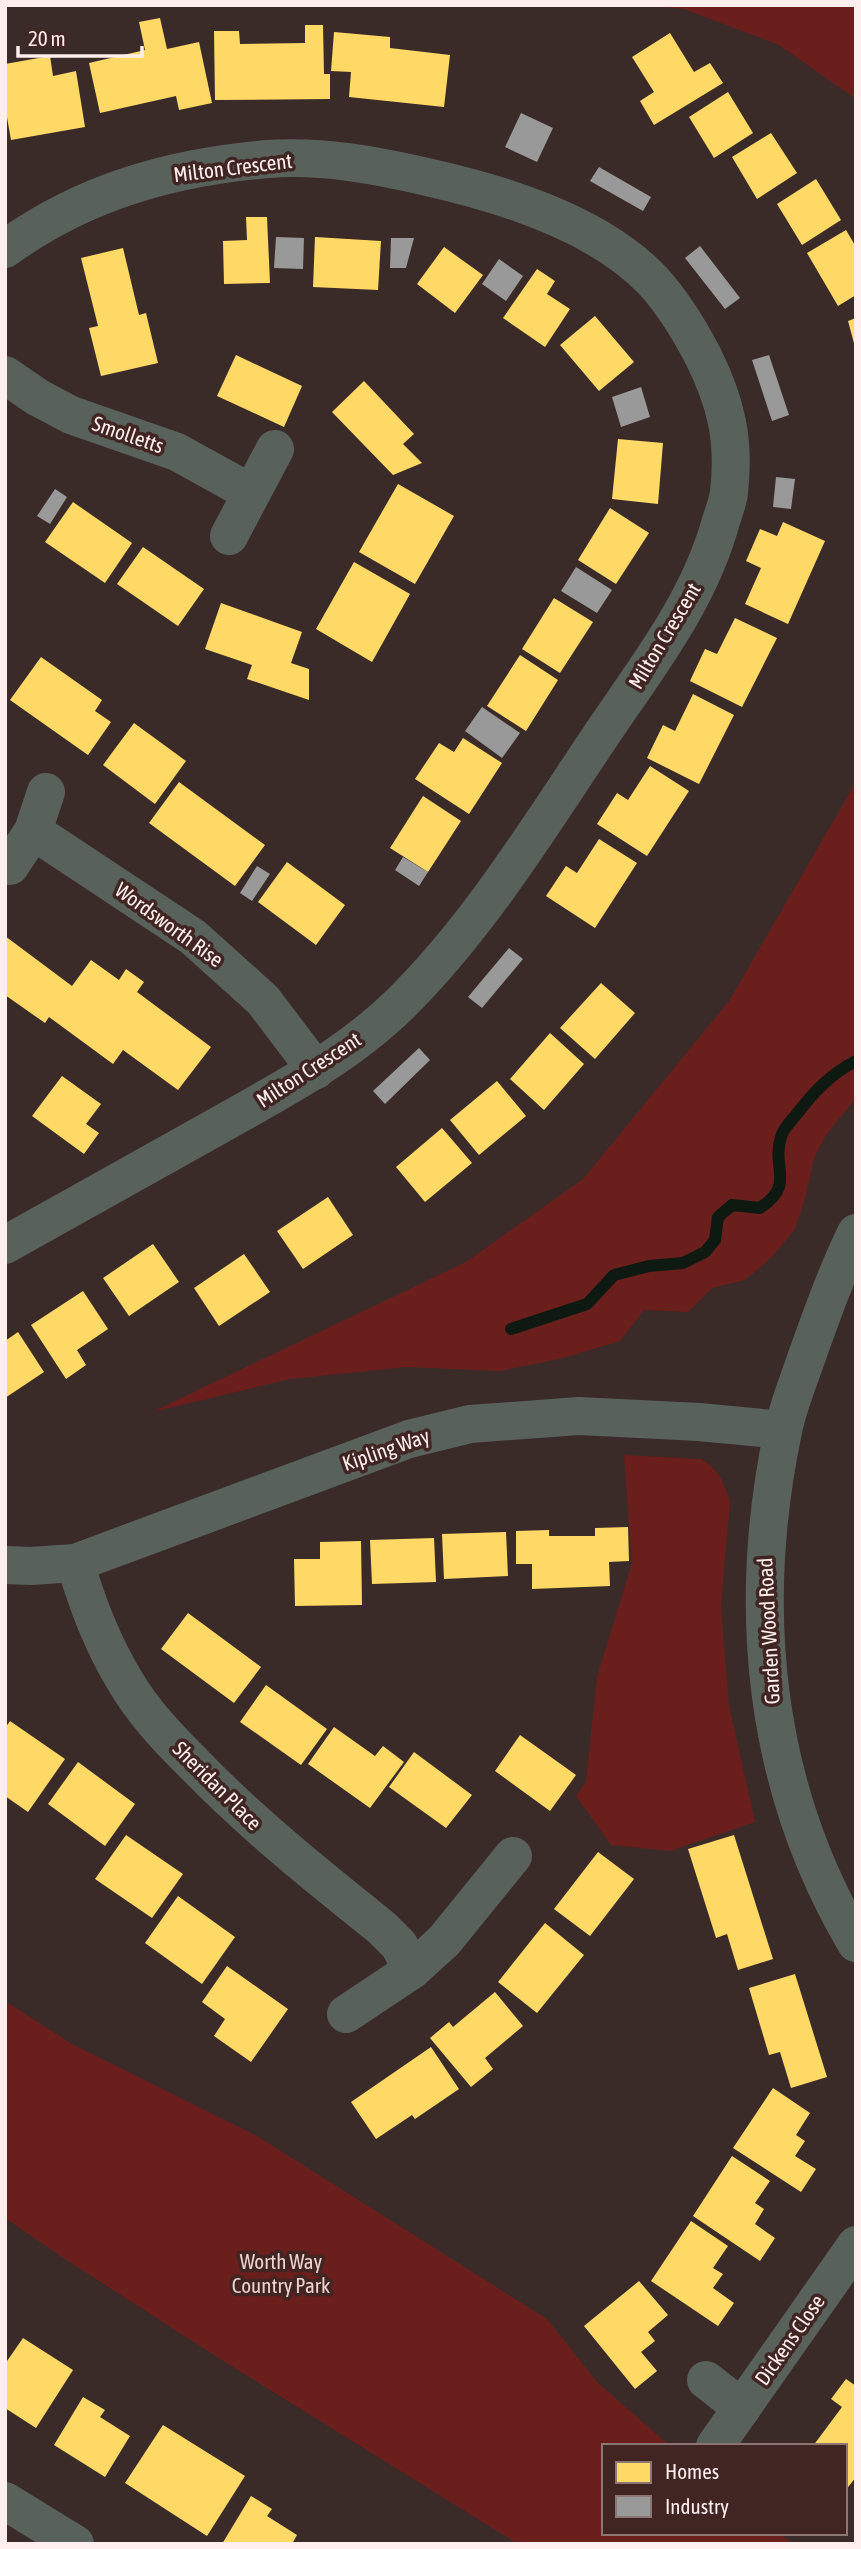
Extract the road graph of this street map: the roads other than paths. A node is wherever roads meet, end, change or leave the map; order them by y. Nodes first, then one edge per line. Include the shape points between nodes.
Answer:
1 (5, 250) edge
2 (5, 375) edge
3 (275, 449) dead end
4 (251, 493) junction
5 (229, 536) dead end
6 (46, 792) dead end
7 (33, 831) junction
8 (10, 866) dead end
9 (316, 1070) junction
10 (856, 1233) edge
11 (5, 1245) edge
12 (783, 1430) junction
13 (75, 1563) junction
14 (5, 1565) edge
15 (513, 1856) dead end
16 (856, 1943) edge
17 (412, 1969) junction
18 (346, 2014) dead end
19 (850, 2267) edge
20 (706, 2381) dead end
21 (742, 2408) junction
22 (716, 2444) edge
23 (5, 2501) edge
24 (75, 2544) edge

1 - 9 street, Milton Crescent via 80,203 132,184 202,167 319,159 392,169 544,211 600,239 651,279 687,326 715,381 730,432 729,495 712,554 679,621 491,897 448,952 398,1007
2 - 4 street, Smolletts via 71,415 177,452
3 - 4 street
4 - 5 street
6 - 7 street
7 - 8 street
7 - 9 street, Wordsworth Rise via 202,944 263,1000
9 - 11 street, Milton Crescent
10 - 12 street, Garden Wood Road via 823,1311
12 - 13 street, Kipling Way via 579,1416 470,1424 409,1440
12 - 16 street, Garden Wood Road via 765,1547 763,1608 771,1707 808,1847
13 - 14 street, Kipling Way
13 - 17 street, Sheridan Place via 106,1647 147,1713 264,1833 382,1928 399,1945
15 - 17 street via 444,1941
17 - 18 street
19 - 21 street, Dickens Close
20 - 21 street, Dickens Close
21 - 22 street, Dickens Close
23 - 24 street

